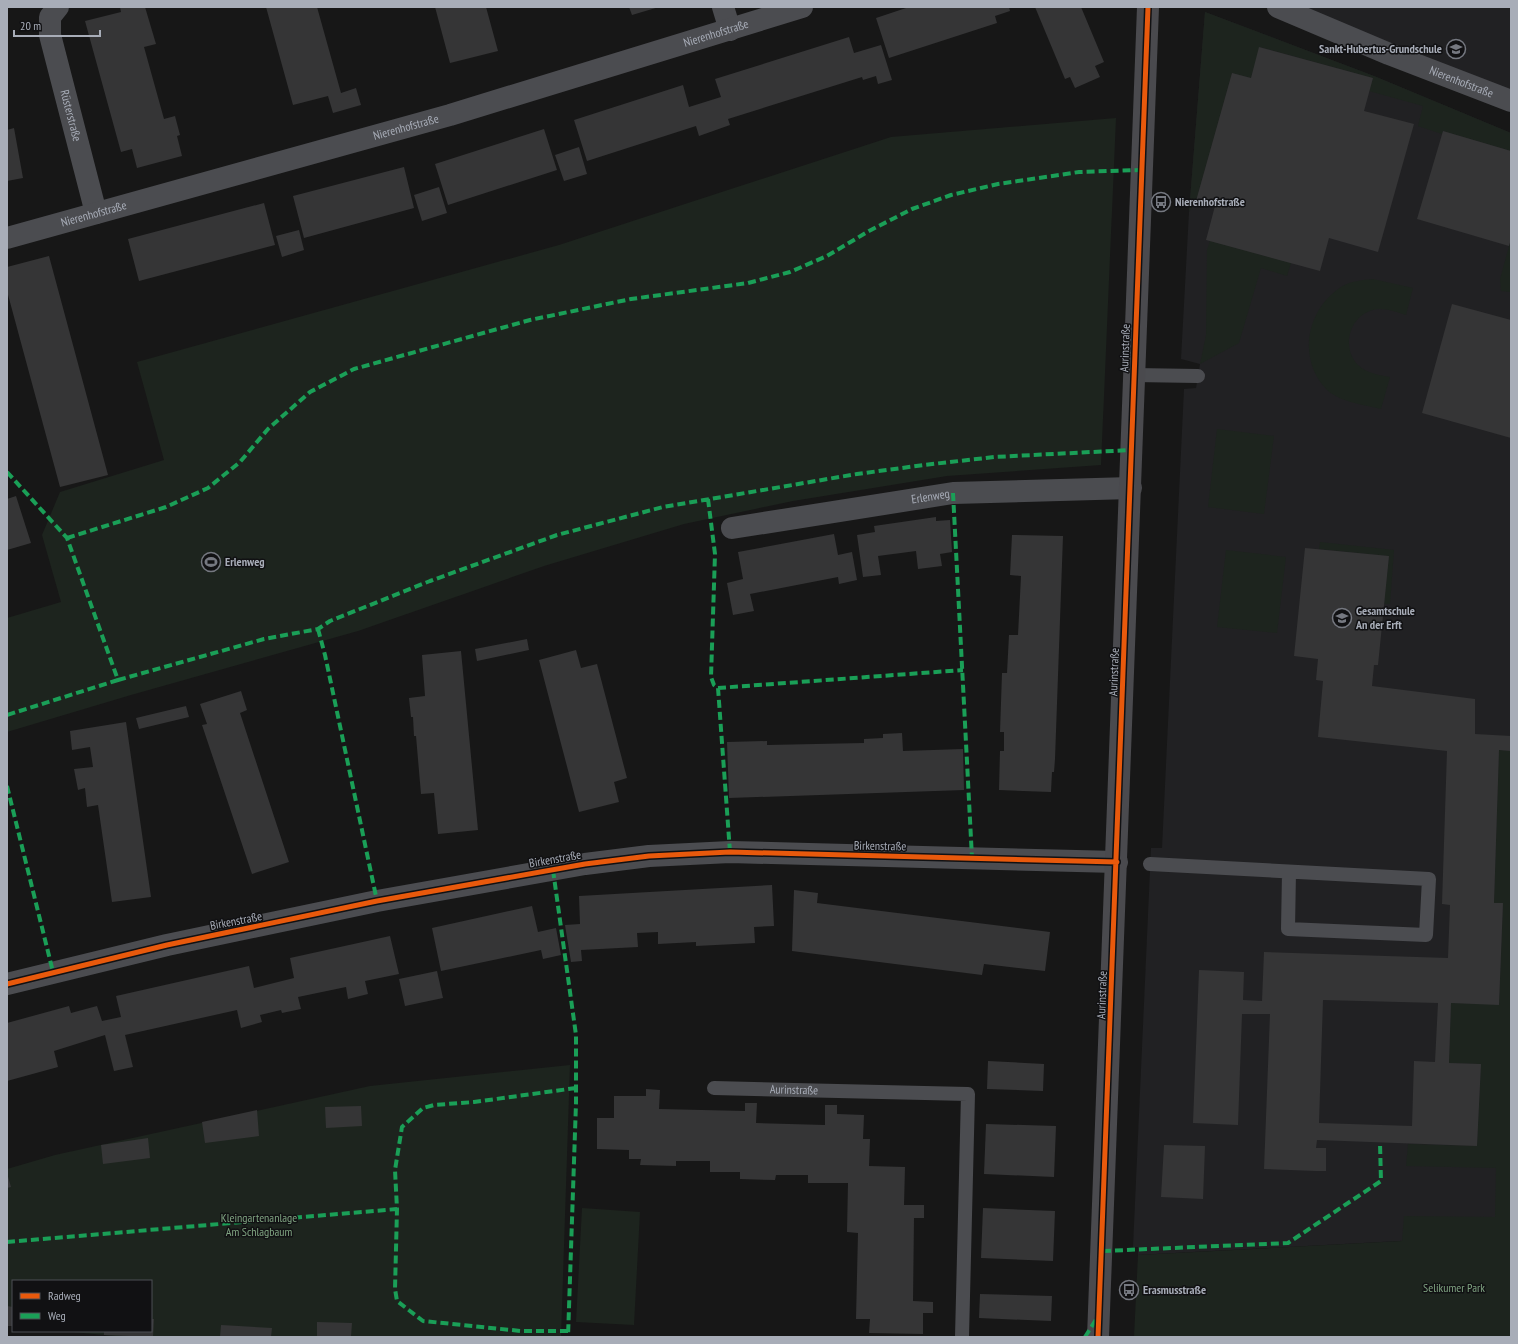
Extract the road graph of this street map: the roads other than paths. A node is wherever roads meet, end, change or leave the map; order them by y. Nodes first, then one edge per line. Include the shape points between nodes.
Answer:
1 (723, 7) edge
2 (802, 7) edge
3 (1148, 7) edge
4 (1278, 7) edge
5 (49, 10) edge
6 (730, 30) junction
7 (1511, 102) edge
8 (96, 213) junction
9 (7, 238) edge
10 (1134, 375) junction
11 (1198, 376) dead end
12 (1131, 488) junction
13 (732, 528) dead end
14 (1117, 862) junction
15 (1150, 864) dead end
16 (1289, 872) junction
17 (7, 984) edge
18 (714, 1088) dead end
19 (962, 1337) edge
20 (1098, 1337) edge

1 - 6 street
2 - 6 street, Nierenhofstraße
3 - 10 main road, Aurinstraße
4 - 7 street, Nierenhofstraße
5 - 8 street, Rüsterstraße via 50,35
6 - 8 street, Nierenhofstraße via 450,116
8 - 9 street, Nierenhofstraße
10 - 11 lane
10 - 12 main road, Aurinstraße
12 - 13 street, Erlenweg via 954,493
12 - 14 main road, Aurinstraße
14 - 17 street, Birkenstraße via 730,852 649,856 585,864 377,901 167,945
14 - 20 main road, Aurinstraße
15 - 16 lane
16 - 16 lane via 1288,929 1426,935 1429,879
18 - 19 lane, Aurinstraße via 968,1094

